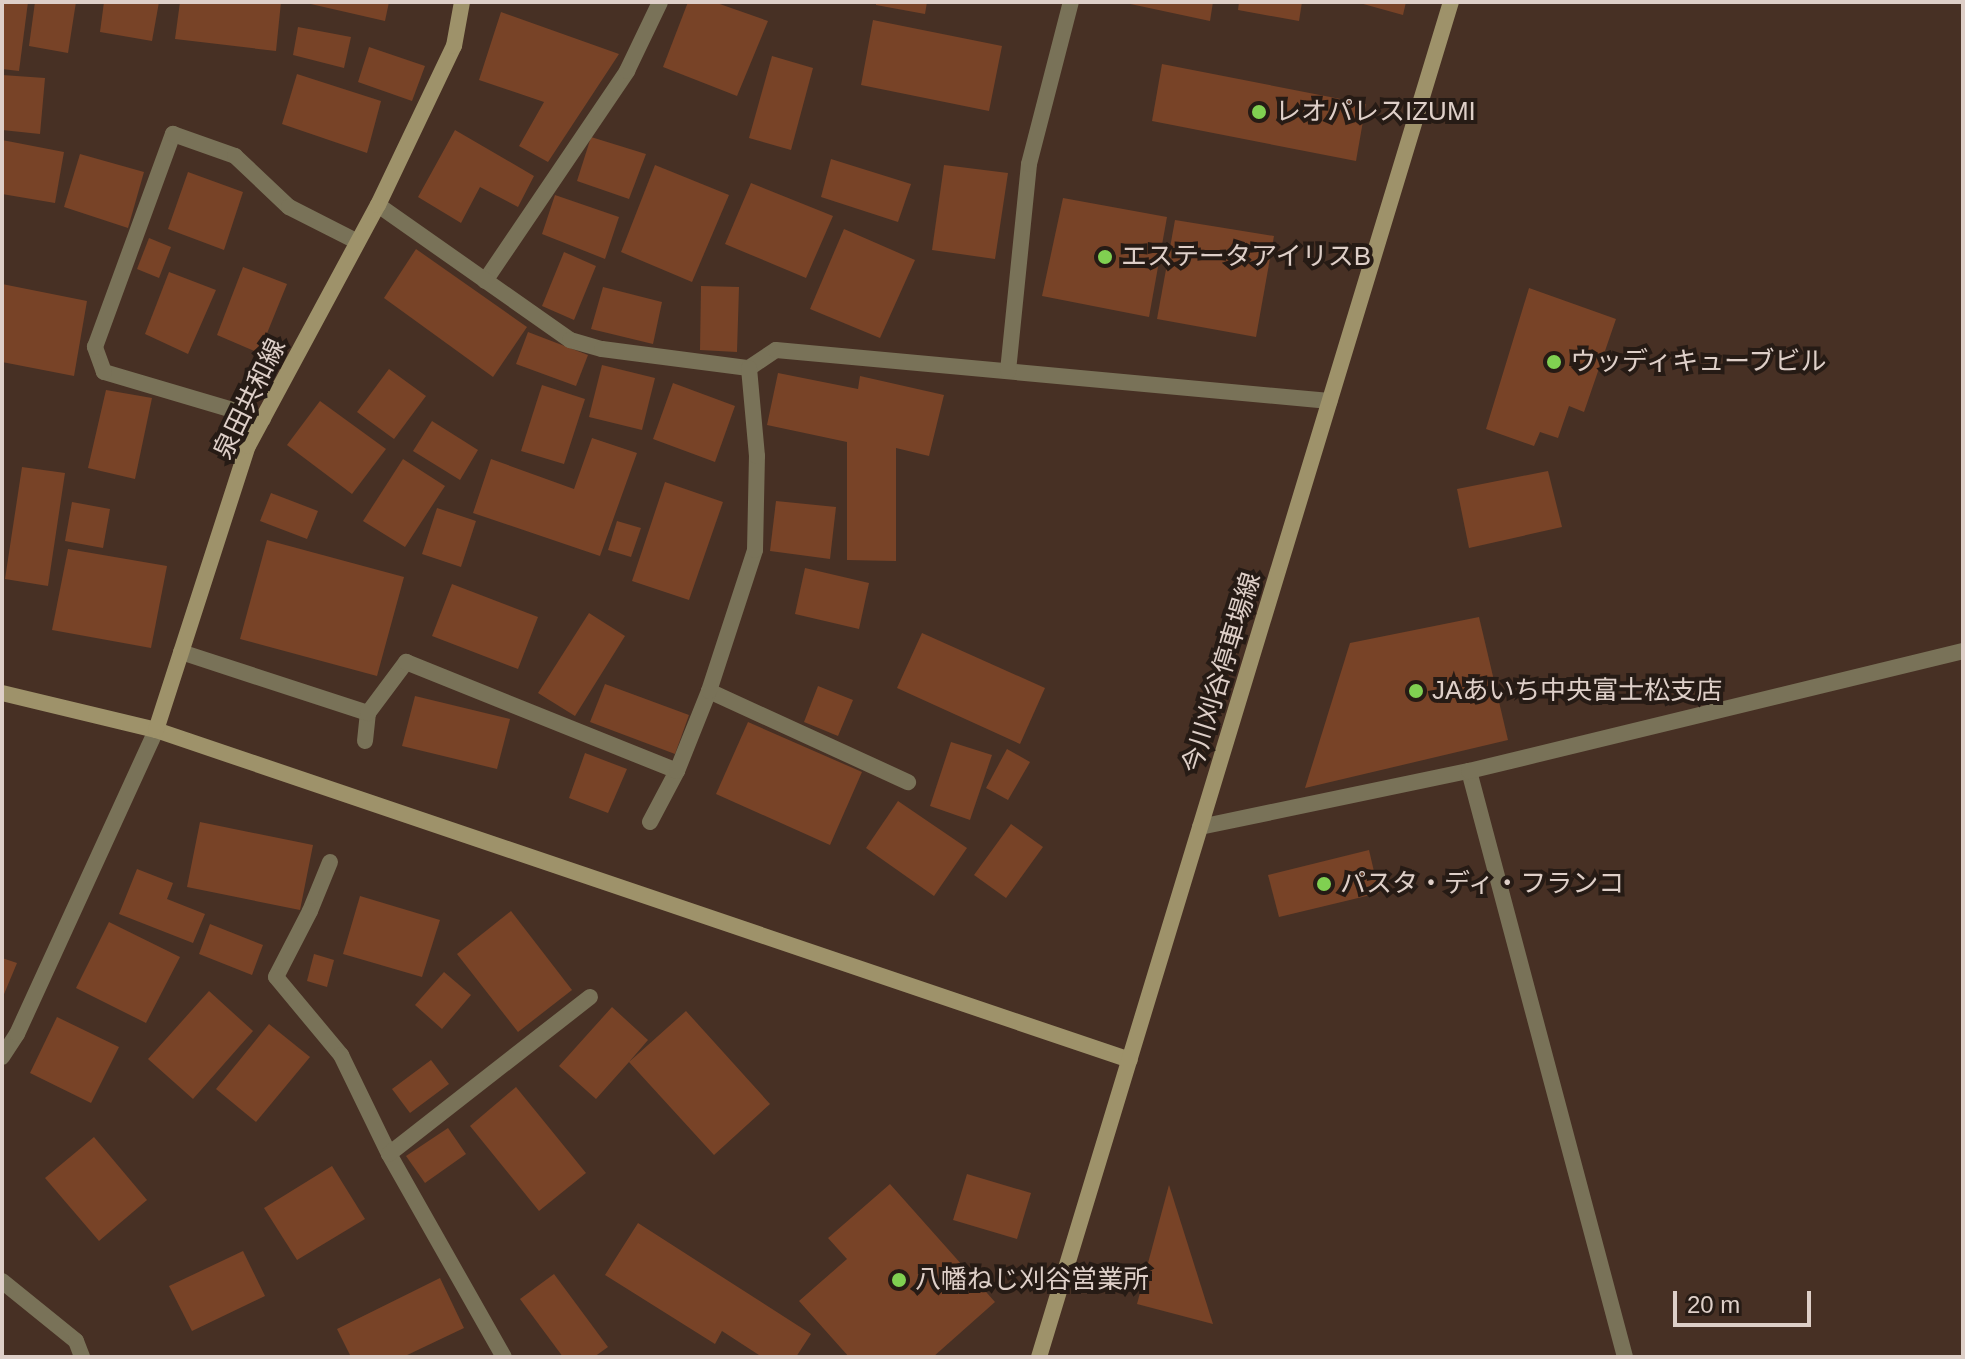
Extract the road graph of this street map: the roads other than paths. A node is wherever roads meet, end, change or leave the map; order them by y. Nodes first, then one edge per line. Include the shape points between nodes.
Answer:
1 (462, 2) edge
2 (660, 2) edge
3 (1071, 2) edge
4 (1451, 2) edge
5 (378, 205) junction
6 (358, 242) junction
7 (485, 281) junction
8 (749, 368) junction
9 (1008, 371) junction
10 (1330, 401) junction
11 (263, 419) junction
12 (1963, 651) edge
13 (181, 652) junction
14 (709, 691) junction
15 (2, 693) edge
16 (368, 713) junction
17 (156, 730) junction
18 (365, 741) dead end
19 (677, 771) junction
20 (1469, 771) junction
21 (908, 782) dead end
22 (650, 822) dead end
23 (1200, 827) junction
24 (330, 862) dead end
25 (590, 997) dead end
26 (2, 1057) edge
27 (1130, 1060) junction
28 (389, 1154) junction
29 (2, 1281) edge
30 (82, 1357) edge
31 (504, 1357) edge
32 (1039, 1357) edge
33 (1625, 1357) edge

1 - 5 main road, 泉田共和線 via 454,46
2 - 7 street via 627,71
3 - 9 street via 1029,164
4 - 10 main road, 今川刈谷停車場線
5 - 6 main road, 泉田共和線
5 - 7 street
6 - 11 main road, 泉田共和線
6 - 11 street via 289,207 235,156 173,134 95,347 104,372
7 - 8 street via 570,340
8 - 9 street via 776,350
8 - 14 street via 757,456 755,550
9 - 10 street
10 - 23 main road, 今川刈谷停車場線
11 - 13 main road, 泉田共和線 via 248,446
12 - 20 street
13 - 16 street
13 - 17 main road, 泉田共和線
14 - 19 street
14 - 21 street
15 - 17 main road
16 - 18 street
16 - 19 street via 406,662
17 - 26 street
17 - 27 main road
19 - 22 street
20 - 23 street
20 - 33 street
23 - 27 main road, 今川刈谷停車場線
24 - 28 street via 276,977 341,1055
25 - 28 street
27 - 32 main road, 今川刈谷停車場線
28 - 31 street
29 - 30 street via 76,1341

